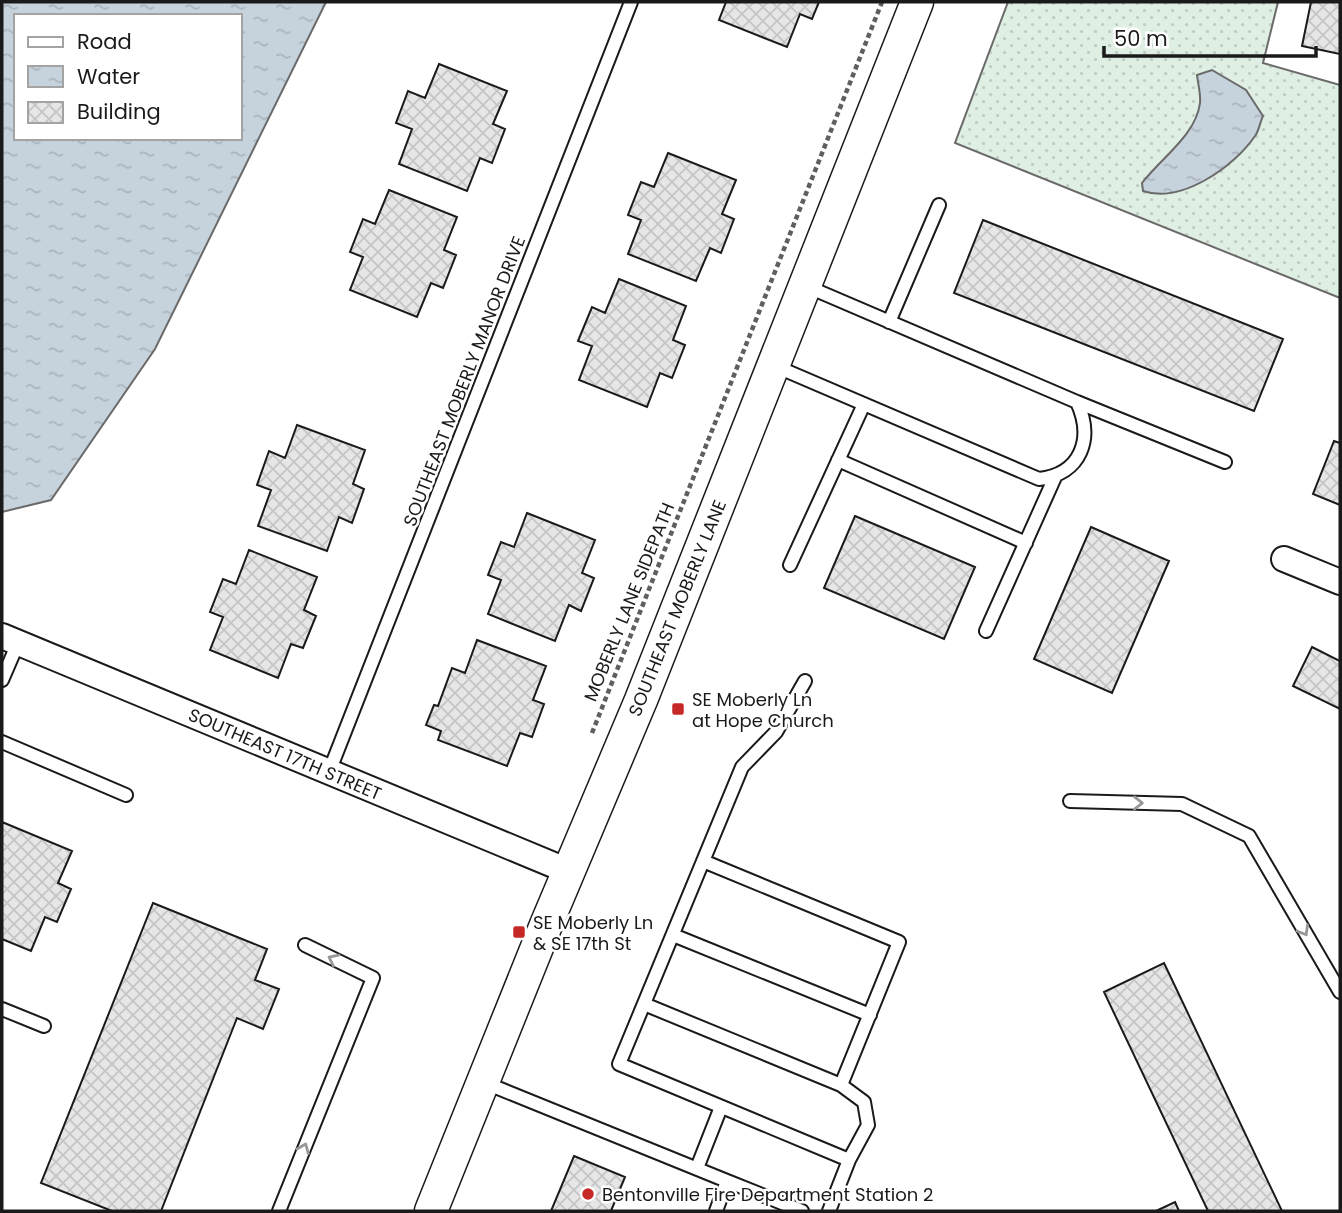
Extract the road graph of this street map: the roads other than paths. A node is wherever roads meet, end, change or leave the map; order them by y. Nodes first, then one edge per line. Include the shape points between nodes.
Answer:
1 (631, 2) edge
2 (917, 2) edge
3 (939, 205) dead end
4 (806, 286) junction
5 (890, 322) junction
6 (775, 366) junction
7 (1077, 402) junction
8 (864, 404) junction
9 (838, 460) junction
10 (1225, 462) dead end
11 (1055, 477) junction
12 (1026, 543) junction
13 (1284, 559) dead end
14 (790, 565) dead end
15 (1340, 582) edge
16 (986, 631) dead end
17 (10, 640) edge
18 (2, 680) edge
19 (805, 681) dead end
20 (2, 742) edge
21 (329, 772) junction
22 (126, 795) dead end
23 (1070, 801) dead end
24 (703, 861) junction
25 (568, 871) junction
26 (673, 936) junction
27 (305, 945) dead end
28 (1340, 992) edge
29 (644, 1004) junction
30 (2, 1009) edge
31 (870, 1015) junction
32 (44, 1026) dead end
33 (483, 1082) junction
34 (841, 1085) junction
35 (721, 1107) junction
36 (849, 1160) junction
37 (697, 1168) junction
38 (727, 1181) junction
39 (279, 1211) edge
40 (431, 1211) edge
41 (716, 1211) edge
42 (802, 1211) edge
43 (829, 1211) edge

1 - 21 lane, SOUTHEAST MOBERLY MANOR DRIVE
2 - 4 street, SOUTHEAST MOBERLY LANE
3 - 5 lane
4 - 5 lane
4 - 6 street, SOUTHEAST MOBERLY LANE
5 - 7 lane
6 - 8 lane
6 - 25 street, SOUTHEAST MOBERLY LANE
7 - 10 lane
7 - 11 lane via 1085,419 1084,440 1069,470
8 - 9 lane
8 - 11 lane via 1039,479
9 - 12 lane
9 - 14 lane
11 - 12 lane
12 - 16 lane
13 - 15 street
17 - 18 lane
17 - 21 street, SOUTHEAST 17TH STREET
19 - 24 lane via 776,732 742,767
20 - 22 lane
21 - 25 street, SOUTHEAST 17TH STREET
23 -> 28 lane via 1182,804 1249,836
24 - 26 lane
24 - 31 lane via 900,942
25 - 33 street, SOUTHEAST MOBERLY LANE
26 - 29 lane
26 - 31 lane
39 -> 27 lane via 373,978
29 - 34 lane
29 - 35 lane via 619,1064
30 - 32 lane
31 - 34 lane
33 - 37 lane
33 - 40 street, SOUTHEAST MOBERLY LANE
34 - 36 lane via 864,1102 868,1125
35 - 36 lane
35 - 37 lane
36 - 43 lane
37 - 38 lane
38 - 41 lane
38 - 42 lane

